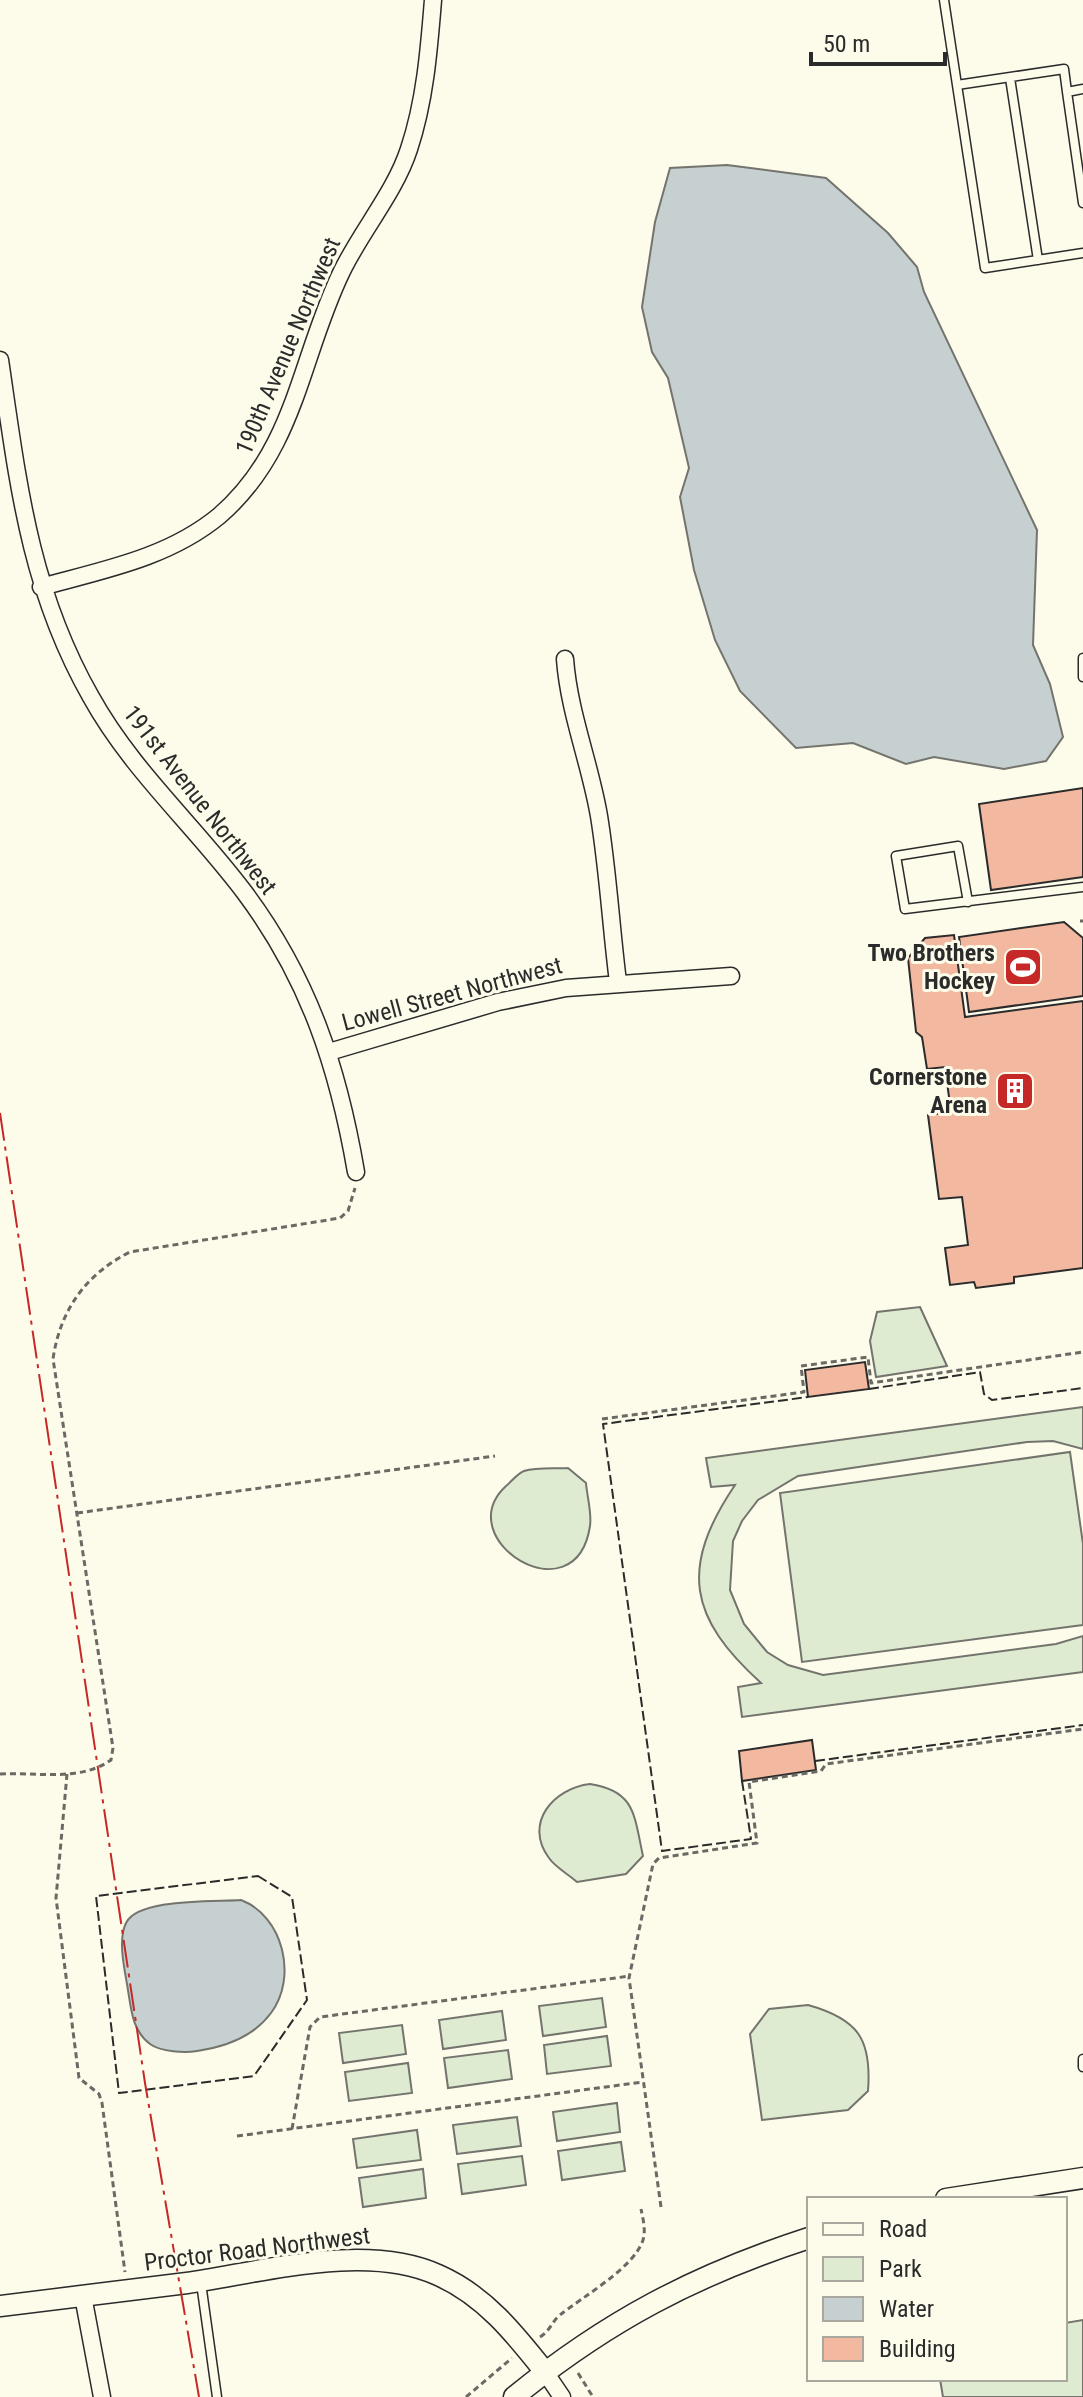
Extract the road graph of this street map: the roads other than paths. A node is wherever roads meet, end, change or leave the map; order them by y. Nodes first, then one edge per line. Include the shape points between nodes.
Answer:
1 (433, 0) edge
2 (944, 0) edge
3 (1010, 78) junction
4 (957, 85) junction
5 (1083, 89) edge
6 (1067, 92) junction
7 (1083, 203) edge
8 (1083, 253) edge
9 (1038, 260) junction
10 (0, 360) edge
11 (41, 587) junction
12 (1083, 658) edge
13 (565, 659) dead end
14 (1083, 677) edge
15 (1083, 887) edge
16 (968, 902) junction
17 (731, 976) dead end
18 (618, 982) junction
19 (329, 1052) junction
20 (356, 1172) road end
21 (1083, 2059) edge
22 (1083, 2067) edge
23 (1083, 2178) edge
24 (959, 2197) edge
25 (807, 2239) edge
26 (201, 2281) junction
27 (83, 2296) junction
28 (0, 2306) edge
29 (545, 2372) junction
30 (102, 2397) edge
31 (217, 2397) edge
32 (514, 2397) edge
33 (562, 2397) edge

1 - 11 street, 190th Avenue Northwest via 423,93 408,152 332,292 279,439 259,473 220,514 176,545
2 - 4 lane
3 - 4 lane
3 - 6 lane via 1064,69
3 - 9 lane
4 - 9 lane via 985,268
5 - 6 lane
6 - 7 lane
8 - 9 lane
10 - 11 street, 191st Avenue Northwest via 20,496
11 - 19 street, 191st Avenue Northwest via 92,699 151,785 266,923 303,989
12 - 14 lane
13 - 18 street via 568,701 599,817
15 - 16 lane
16 - 16 lane via 905,909 896,856 958,846
17 - 18 street, Lowell Street Northwest
18 - 19 street, Lowell Street Northwest via 498,1002
19 - 20 street, 191st Avenue Northwest
21 - 22 lane
23 - 24 street
25 - 29 street via 652,2300
26 - 27 street, Proctor Road Northwest
26 - 29 street, Proctor Road Northwest via 361,2260 400,2263 436,2273 467,2291
26 - 31 lane
27 - 28 street, Proctor Road Northwest
27 - 30 street
29 - 32 street
29 - 33 street, Proctor Road Northwest

